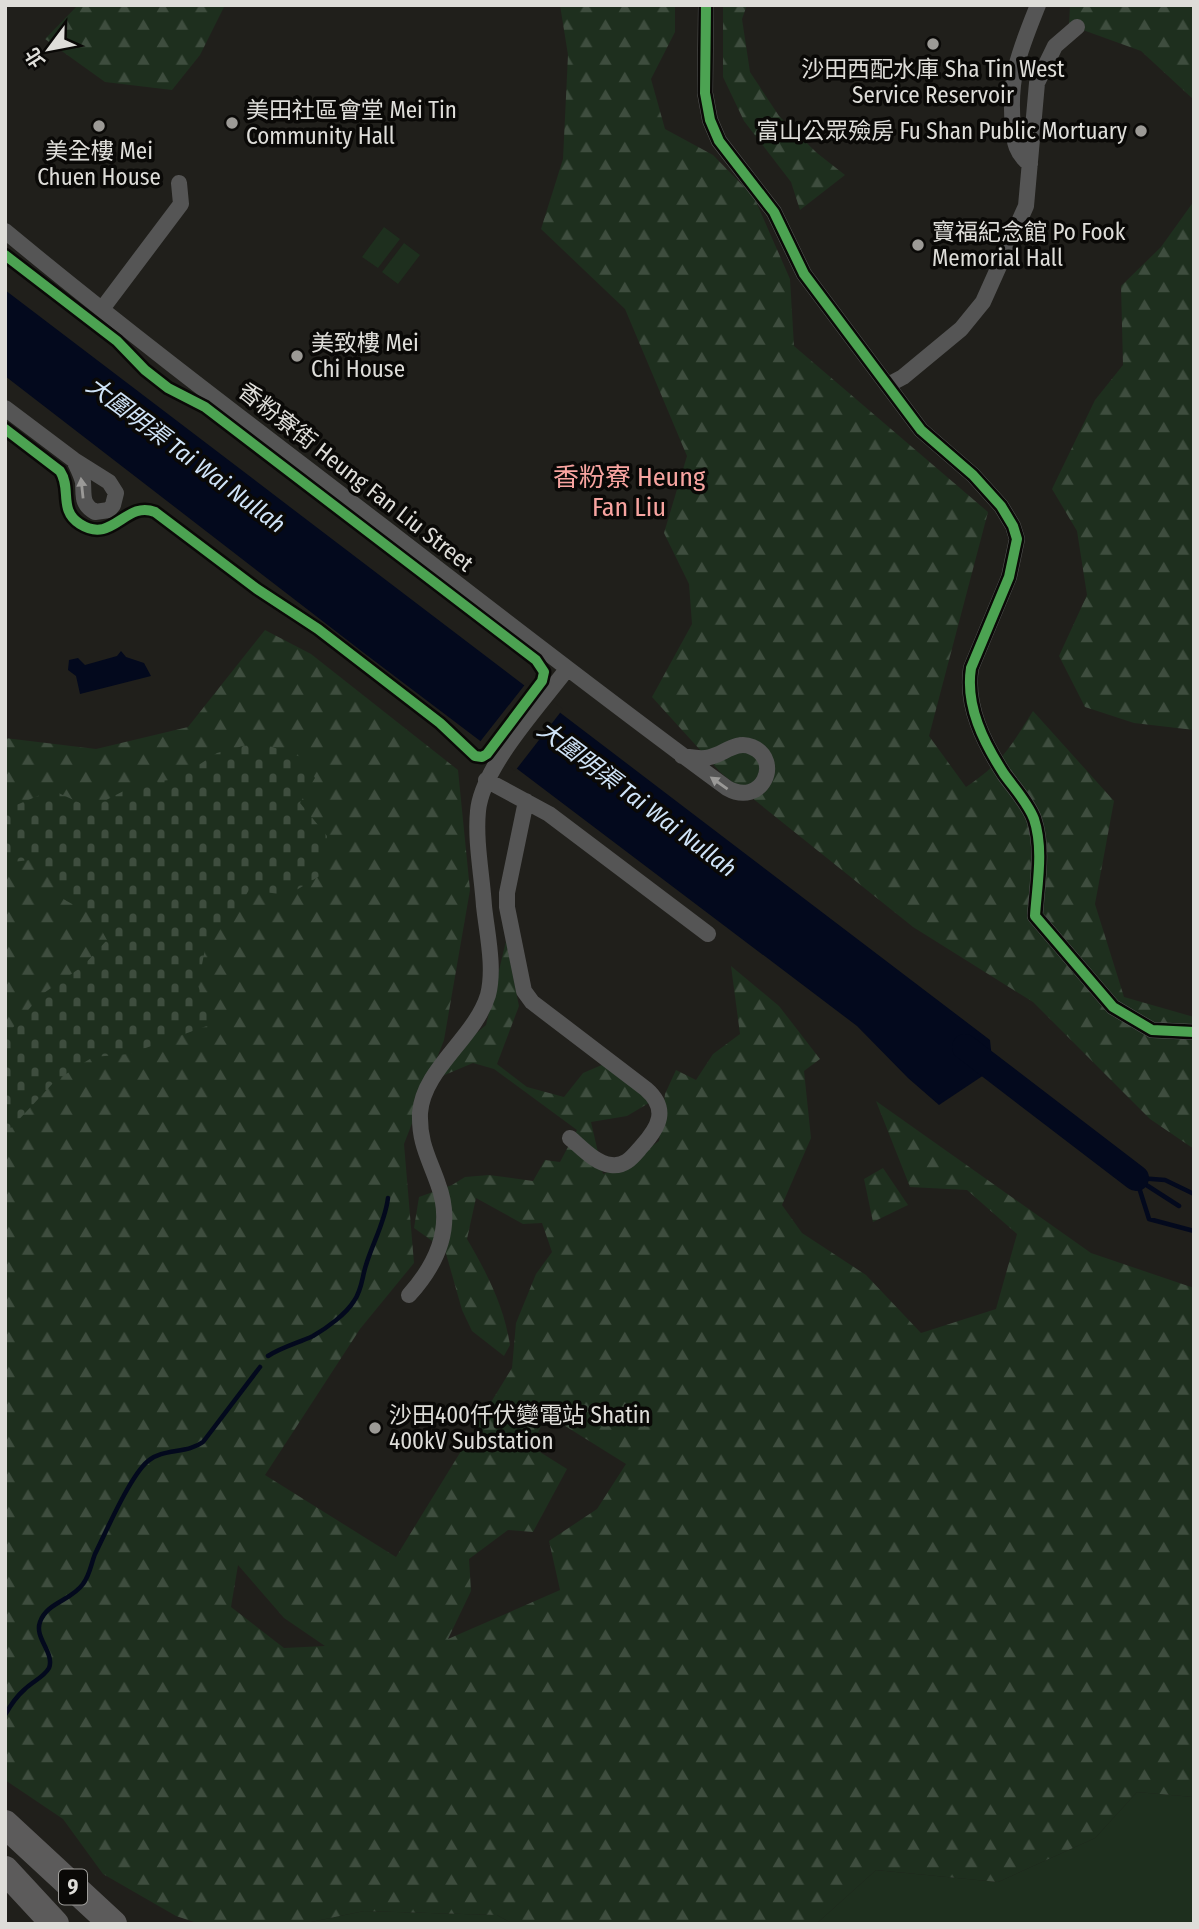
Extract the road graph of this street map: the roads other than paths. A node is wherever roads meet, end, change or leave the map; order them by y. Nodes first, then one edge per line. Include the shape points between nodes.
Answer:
1 (706, 5) edge
2 (1038, 5) edge
3 (1077, 27) dead end
4 (1030, 164) junction
5 (179, 183) dead end
6 (5, 231) edge
7 (102, 309) junction
8 (888, 385) junction
9 (5, 408) edge
10 (74, 460) dead end
11 (567, 669) junction
12 (682, 756) junction
13 (486, 780) junction
14 (526, 801) junction
15 (708, 934) dead end
16 (1194, 1032) edge
17 (570, 1138) dead end
18 (409, 1294) dead end
19 (5, 1824) edge
20 (5, 1870) edge
21 (55, 1924) edge
22 (113, 1924) edge

1 - 8 street via 705,93 719,141 774,212 804,274
2 - 4 street via 1013,72 1010,102 1017,150
3 - 4 street via 1055,46 1037,83
4 - 8 street via 1026,206 983,302 961,329
5 - 7 street via 181,204
6 - 7 street, 香粉寮街 Heung Fan Liu Street
7 - 11 street, 香粉寮街 Heung Fan Liu Street
8 - 16 street via 921,430 1002,506 1017,539 1009,577 969,682 981,732 1033,818 1039,846 1035,916 1112,1007 1152,1030
9 - 10 street
11 - 12 street, 香粉寮街 Heung Fan Liu Street
11 - 13 street
12 -> 12 street, 香粉寮街 Heung Fan Liu Street via 709,758 735,746 750,746 764,759 766,777 752,792 734,793
13 - 14 street
13 - 18 street via 478,824 490,985 480,1014 423,1099 421,1140 442,1194 445,1222 439,1252
14 - 15 street
14 - 17 street via 507,893 524,991 532,1002 646,1089 659,1110 655,1131 621,1165 598,1161
19 - 22 highway, 9
20 - 21 highway, 9

